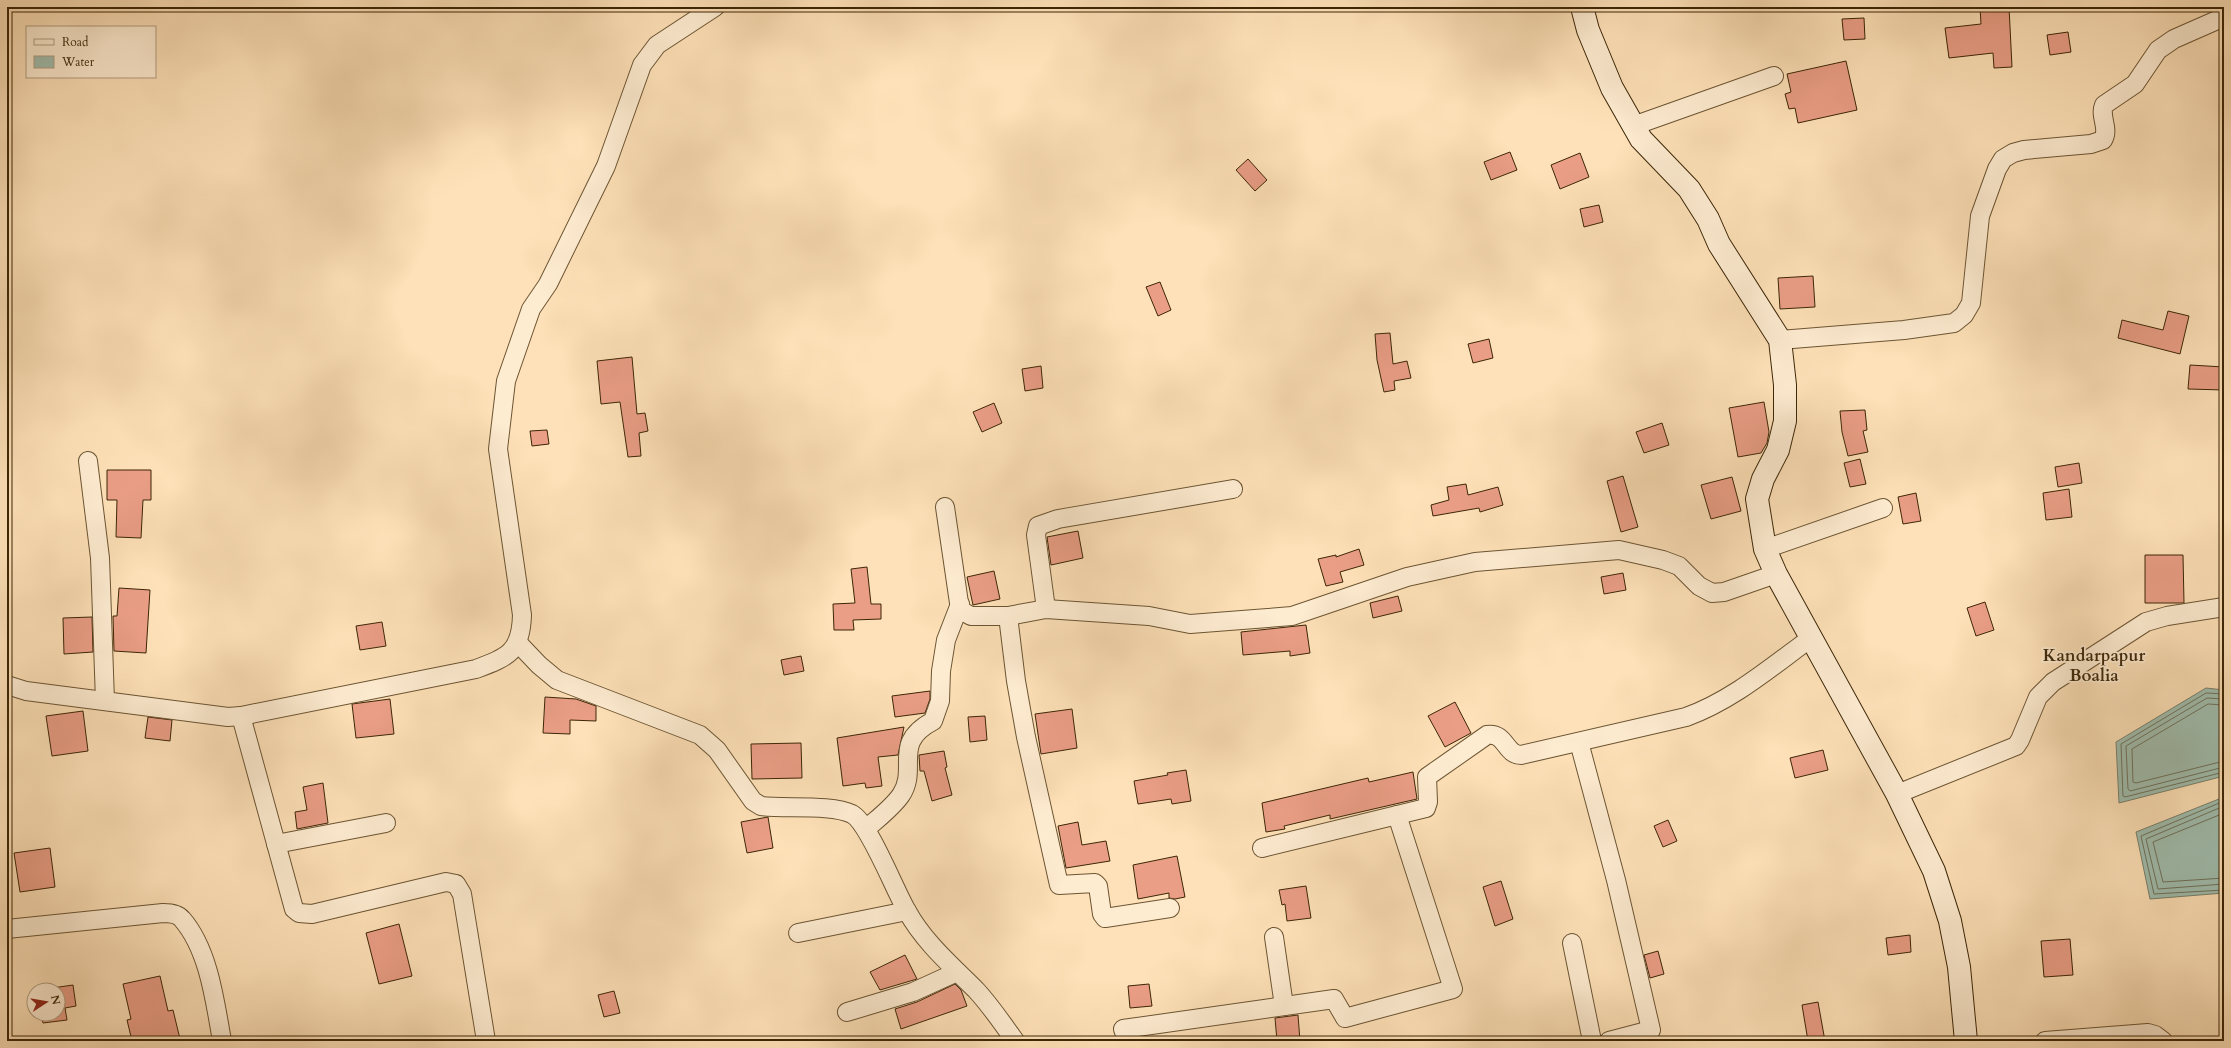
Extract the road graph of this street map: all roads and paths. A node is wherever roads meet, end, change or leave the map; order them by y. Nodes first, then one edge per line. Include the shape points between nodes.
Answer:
1 (715, 7) edge
2 (1582, 7) edge
3 (2224, 17) edge
4 (1774, 76) dead end
5 (1633, 126) junction
6 (1780, 340) junction
7 (88, 461) dead end
8 (1233, 489) dead end
9 (945, 507) dead end
10 (1883, 508) dead end
11 (1765, 549) junction
12 (1776, 574) junction
13 (960, 604) junction
14 (2224, 607) edge
15 (1046, 609) junction
16 (1008, 616) junction
17 (1811, 638) junction
18 (518, 643) junction
19 (7, 685) edge
20 (105, 701) junction
21 (241, 716) junction
22 (1579, 742) junction
23 (1897, 794) junction
24 (1397, 815) junction
25 (386, 823) dead end
26 (866, 829) junction
27 (276, 844) junction
28 (1262, 848) dead end
29 (1170, 908) dead end
30 (907, 911) junction
31 (7, 929) edge
32 (798, 933) dead end
33 (1274, 937) dead end
34 (1572, 943) dead end
35 (957, 972) junction
36 (1284, 1006) junction
37 (847, 1012) dead end
38 (222, 1041) edge
39 (486, 1041) edge
40 (1015, 1041) edge
41 (1127, 1041) edge
42 (1592, 1041) edge
43 (1609, 1041) edge
44 (1966, 1041) edge
45 (2045, 1041) edge
46 (2163, 1041) edge

1 - 18 street via 657,45 642,65 606,166 548,284 531,309 506,382 498,449 522,615 522,630
2 - 5 street via 1588,30 1612,88
3 - 6 street via 2158,50 2136,84 2104,106 2102,111 2106,130 2103,140 2091,144 2024,150 2003,159 1980,216 1971,303 1964,315 1954,323 1904,330
4 - 5 street
5 - 6 street via 1641,139 1689,189 1708,219 1719,244
6 - 11 street via 1785,385 1785,421 1778,450 1763,479 1758,499
7 - 20 street via 100,558
8 - 15 street via 1058,518 1038,526 1036,535
9 - 13 street
10 - 11 street
11 - 12 street
12 - 15 street via 1724,592 1712,593 1699,586 1679,566 1619,550 1476,562 1407,577 1292,616 1190,624 1149,616
12 - 17 street
13 - 16 street via 962,611 971,616
13 - 26 street via 946,640 940,701 933,721 919,728 909,745 906,778 901,795
14 - 23 street via 2146,622 2053,682 2038,697 2016,746
15 - 16 street
16 - 29 street via 1026,737 1059,884 1095,883 1098,886 1102,914 1105,918
17 - 22 street via 1735,694 1711,708
17 - 23 street
18 - 21 street via 502,659 476,668
18 - 26 street via 557,680 700,735 717,750 753,801 761,806 837,809 853,814
19 - 20 street via 26,691
20 - 21 street via 228,717
21 - 27 street
22 - 24 street via 1516,755 1499,737 1494,734 1486,735 1427,777 1426,808
22 - 43 street via 1616,880 1651,1030
23 - 44 street via 1934,871 1944,898 1959,968
24 - 28 street
24 - 36 street via 1453,989 1345,1018 1334,999
25 - 27 street
26 - 30 street
27 - 39 street via 291,900 299,914 312,914 446,882 456,884 462,894
30 - 32 street
30 - 35 street via 920,932
31 - 38 street via 162,913 172,913 182,918 207,967
33 - 36 street
34 - 42 street
35 - 37 street via 913,992
35 - 40 street via 977,991
36 - 41 street via 1123,1029
45 - 46 street via 2148,1033

